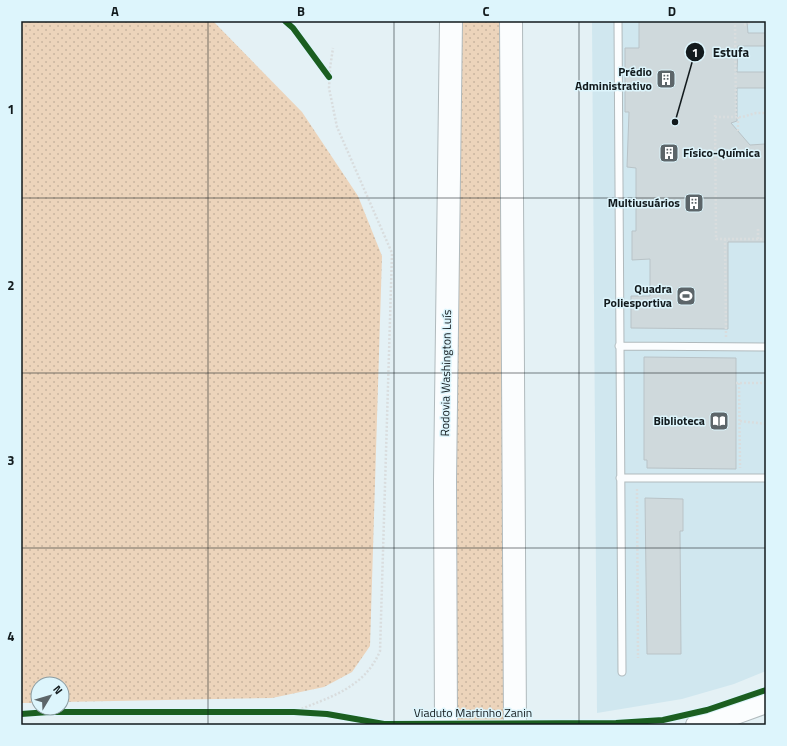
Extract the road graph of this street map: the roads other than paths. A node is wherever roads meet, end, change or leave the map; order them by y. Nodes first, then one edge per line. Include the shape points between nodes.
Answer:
1 (450, 21) edge
2 (511, 21) edge
3 (518, 21) edge
4 (618, 21) edge
5 (511, 173) junction
6 (619, 346) junction
7 (766, 347) edge
8 (620, 478) junction
9 (766, 478) edge
10 (622, 672) dead end
11 (766, 703) edge
12 (446, 725) edge
13 (515, 725) edge
14 (696, 725) edge

1 - 12 highway, Rodovia Washington Luís via 445,481
2 - 5 highway
3 - 5 highway
4 - 6 lane
5 - 13 highway
6 - 7 lane
6 - 8 lane
8 - 9 lane
8 - 10 lane
11 - 14 main road

